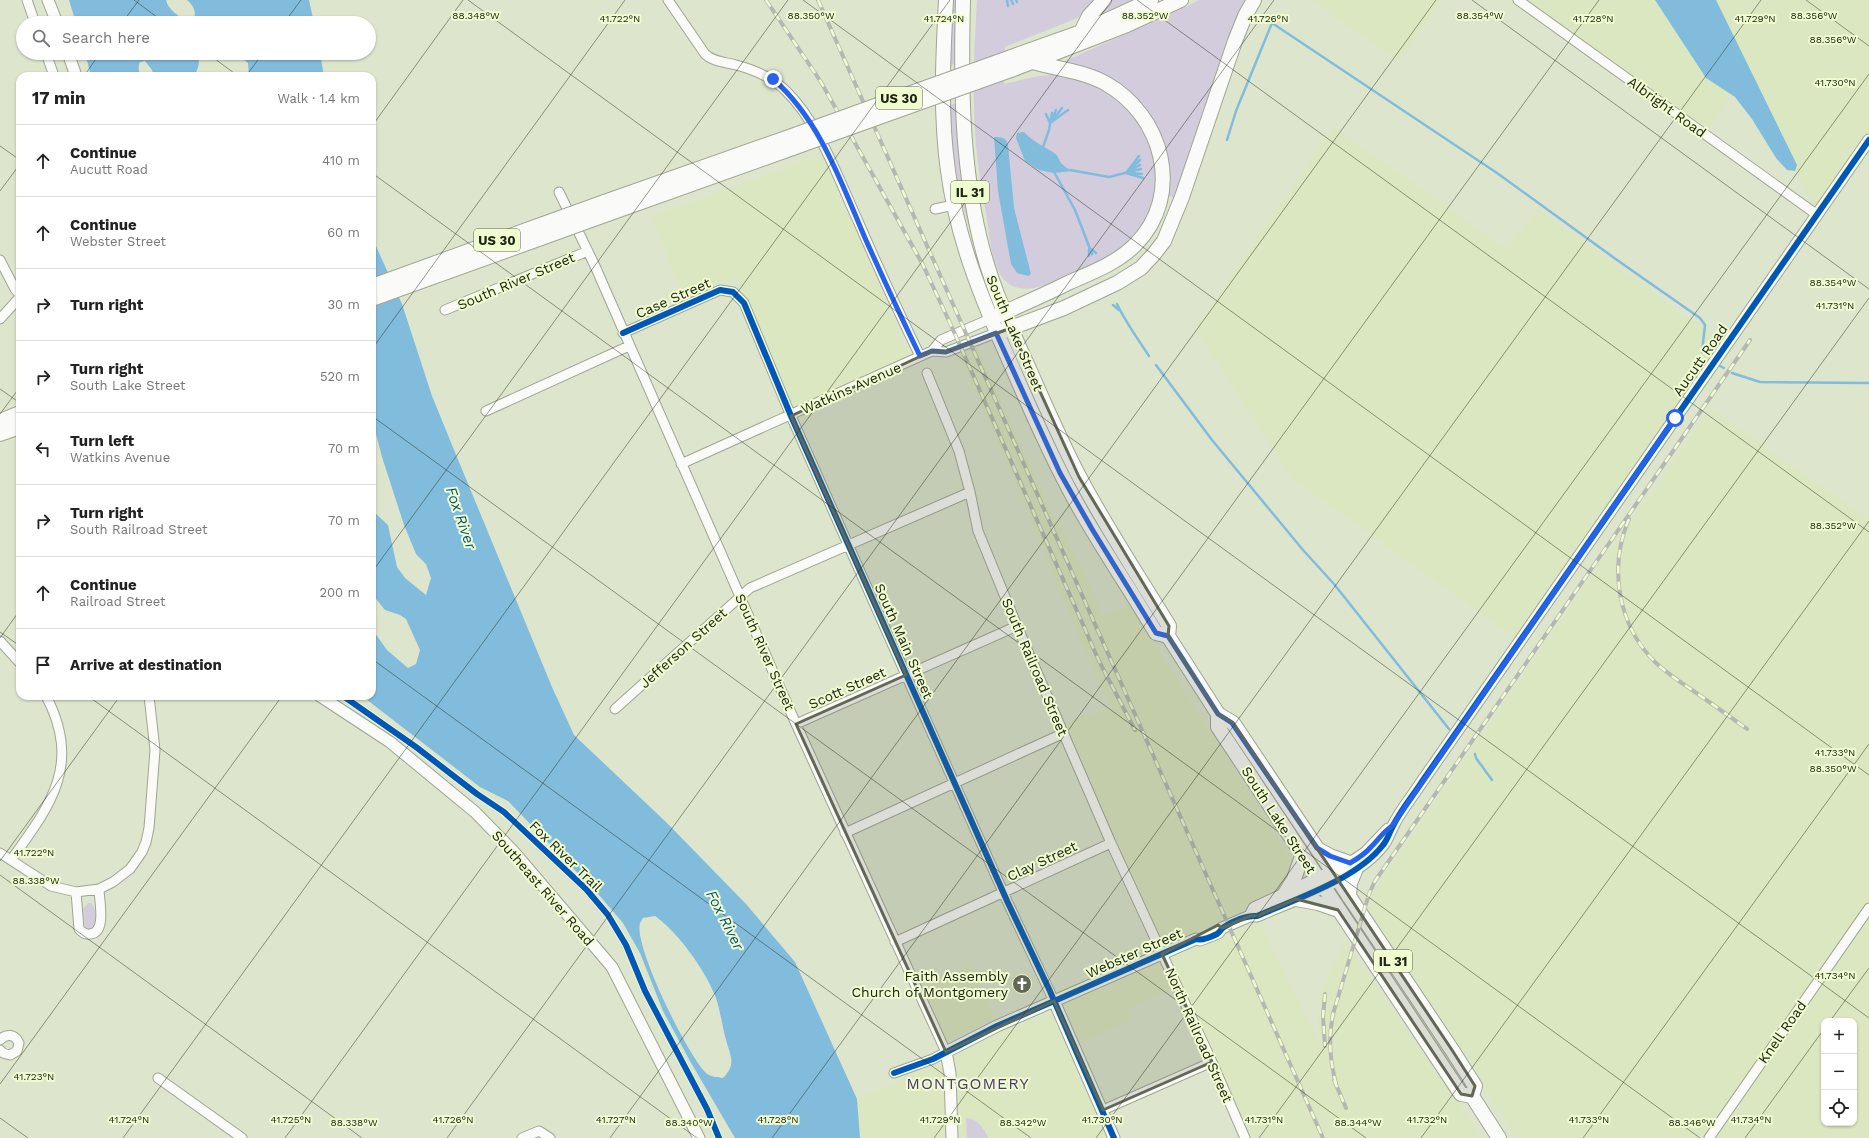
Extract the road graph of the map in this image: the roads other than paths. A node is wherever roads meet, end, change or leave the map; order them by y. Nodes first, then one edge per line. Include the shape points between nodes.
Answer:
1 (27, 0) edge
2 (48, 0) edge
3 (668, 0) edge
4 (946, 0) edge
5 (963, 0) edge
6 (1104, 0) edge
7 (1151, 0) edge
8 (1181, 0) edge
9 (1254, 0) edge
10 (1518, 0) edge
11 (33, 16) edge
12 (54, 16) edge
13 (1081, 32) junction
14 (48, 60) edge
15 (70, 60) edge
16 (1033, 62) junction
17 (1011, 64) junction
18 (53, 72) edge
19 (75, 72) edge
20 (1869, 140) edge
21 (559, 192) dead end
22 (954, 206) junction
23 (935, 209) dead end
24 (1816, 214) junction
25 (588, 251) junction
26 (0, 260) edge
27 (454, 263) junction
28 (376, 285) edge
29 (16, 290) edge
30 (733, 292) joint
31 (376, 298) edge
32 (16, 300) edge
33 (445, 310) dead end
34 (1005, 312) junction
35 (0, 318) edge
36 (990, 319) junction
37 (1011, 328) junction
38 (624, 333) junction
39 (996, 333) junction
40 (629, 346) junction
41 (932, 351) junction
42 (920, 356) junction
43 (927, 373) dead end
44 (486, 411) dead end
45 (16, 415) edge
46 (791, 416) junction
47 (0, 421) edge
48 (16, 428) edge
49 (0, 434) edge
50 (681, 464) junction
51 (970, 492) junction
52 (848, 545) junction
53 (740, 596) junction
54 (1017, 626) junction
55 (1168, 636) junction
56 (0, 641) edge
57 (4, 652) edge
58 (16, 660) edge
59 (906, 675) junction
60 (48, 700) edge
61 (149, 700) edge
62 (326, 700) edge
63 (615, 709) dead end
64 (1218, 714) junction
65 (796, 724) junction
66 (1064, 733) junction
67 (955, 784) junction
68 (1402, 812) joint
69 (845, 833) junction
70 (1111, 843) junction
71 (1317, 848) junction
72 (0, 853) edge
73 (1302, 856) junction
74 (12, 860) junction
75 (1352, 867) junction
76 (1335, 876) junction
77 (1320, 883) junction
78 (99, 889) junction
79 (76, 892) junction
80 (1003, 892) junction
81 (1290, 897) junction
82 (1349, 897) junction
83 (1869, 908) edge
84 (1338, 910) junction
85 (896, 942) junction
86 (1162, 954) junction
87 (1054, 1001) junction
88 (0, 1040) edge
89 (0, 1050) edge
90 (946, 1052) junction
91 (1212, 1062) junction
92 (894, 1073) dead end
93 (158, 1078) dead end
94 (1472, 1096) junction
95 (1103, 1110) junction
96 (242, 1138) edge
97 (522, 1138) edge
98 (550, 1138) edge
99 (699, 1138) edge
100 (952, 1138) edge
101 (1114, 1138) edge
102 (1244, 1138) edge
103 (1499, 1138) edge
104 (1709, 1138) edge

1 - 11 street
2 - 12 street
3 - 42 street via 710,59 736,65 773,79 788,92 807,117 829,155 886,286
4 - 22 main road, South Lake Street / IL 31 via 943,116
5 - 34 main road, South Lake Street / IL 31 via 963,117 970,188 985,261
6 - 13 main road via 1089,16
7 - 13 main road, US 30
8 - 16 main road, US 30 via 1127,25
9 - 37 main road via 1235,42 1182,197 1164,241 1150,259 1131,276 1064,308
10 - 24 street, Albright Road
13 - 17 main road, US 30
14 - 18 street
15 - 19 street
16 - 17 main road, US 30
16 - 34 main road via 1088,75 1107,84 1129,100 1146,120 1156,141 1162,168 1161,197 1148,229 1122,256
17 - 27 main road, US 30, bridge
20 - 24 street, Aucutt Road
21 - 25 street, South River Street
22 - 23 street
22 - 36 main road, South Lake Street / IL 31 via 968,260
24 - 68 street, Aucutt Road
25 - 33 street, South River Street
25 - 38 street, South River Street
26 - 29 street
27 - 28 main road, US 30
27 - 31 main road, US 30
30 - 38 street, Case Street via 720,290
30 - 46 street, South Main Street via 744,303
32 - 35 street
34 - 36 main road
34 - 37 main road, South Lake Street / IL 31
36 - 39 main road, South Lake Street / IL 31
36 - 41 street, Watkins Avenue via 941,340
37 - 39 main road
37 - 55 main road, South Lake Street / IL 31 via 1079,477 1169,626
38 - 40 street, South River Street
39 - 41 street, Watkins Avenue via 946,352
39 - 55 main road, South Lake Street / IL 31 via 1077,504 1156,633
40 - 44 street
40 - 50 street, South River Street
41 - 42 street, Watkins Avenue
42 - 46 street, Watkins Avenue
43 - 51 street, South Railroad Street via 959,451
45 - 47 main road
46 - 50 street, Watkins Avenue
46 - 52 street, South Main Street
48 - 49 main road
50 - 53 street, South River Street
51 - 52 street, Jefferson Street
51 - 54 street, South Railroad Street via 978,531
52 - 53 street, Jefferson Street via 750,588
52 - 59 street, South Main Street
53 - 63 street, Jefferson Street
53 - 65 street, South River Street
54 - 59 street, Scott Street
54 - 66 street, South Railroad Street
55 - 64 main road, South Lake Street / IL 31
56 - 57 street
57 - 58 street
59 - 65 street, Scott Street
59 - 67 street, South Main Street
60 - 74 street via 60,732 61,772 57,787 40,819
61 - 78 street via 155,750 146,842 130,869
62 - 99 street, Southeast River Road via 390,742 475,812 514,852 612,967
64 - 71 main road, South Lake Street / IL 31 via 1232,723
64 - 73 main road, South Lake Street / IL 31 via 1218,728
65 - 69 street, South River Street
66 - 67 street
66 - 70 street, South Railroad Street
67 - 69 street
67 - 80 street, South Main Street
68 - 75 street, Webster Street via 1392,826 1384,831
69 - 85 street, South River Street
70 - 80 street, Clay Street
70 - 86 street, South Railroad Street
71 - 75 main road
71 - 76 main road, South Lake Street / IL 31
72 - 74 street
73 - 77 main road, South Lake Street / IL 31
73 - 81 main road
74 - 79 street via 52,886
75 - 76 street, Webster Street
75 - 82 main road
76 - 77 street, Webster Street
76 - 82 main road, South Lake Street / IL 31
77 - 81 street, Webster Street
77 - 84 main road, South Lake Street / IL 31
78 - 79 street
78 - 79 street via 101,924 98,930 91,934 79,929
80 - 85 street, Clay Street
80 - 87 street, South Main Street
81 - 84 main road
81 - 86 street, Webster Street via 1257,916 1250,916 1222,928 1218,925 1198,934 1196,939
82 - 94 main road, South Lake Street / IL 31 via 1475,1086
83 - 104 street, Knell Road
84 - 94 main road, South Lake Street / IL 31 via 1461,1094
85 - 90 street, South River Street
86 - 87 street, Webster Street
86 - 91 street, North Railroad Street
87 - 90 street, Webster Street
87 - 95 street
88 - 89 street via 11,1035 19,1044 17,1051 10,1055
90 - 92 street, Webster Street
90 - 100 street via 950,1073
91 - 95 street
91 - 102 street, North Railroad Street
93 - 96 street
94 - 103 main road, South Lake Street / IL 31
95 - 101 street
97 - 98 street via 539,1132

